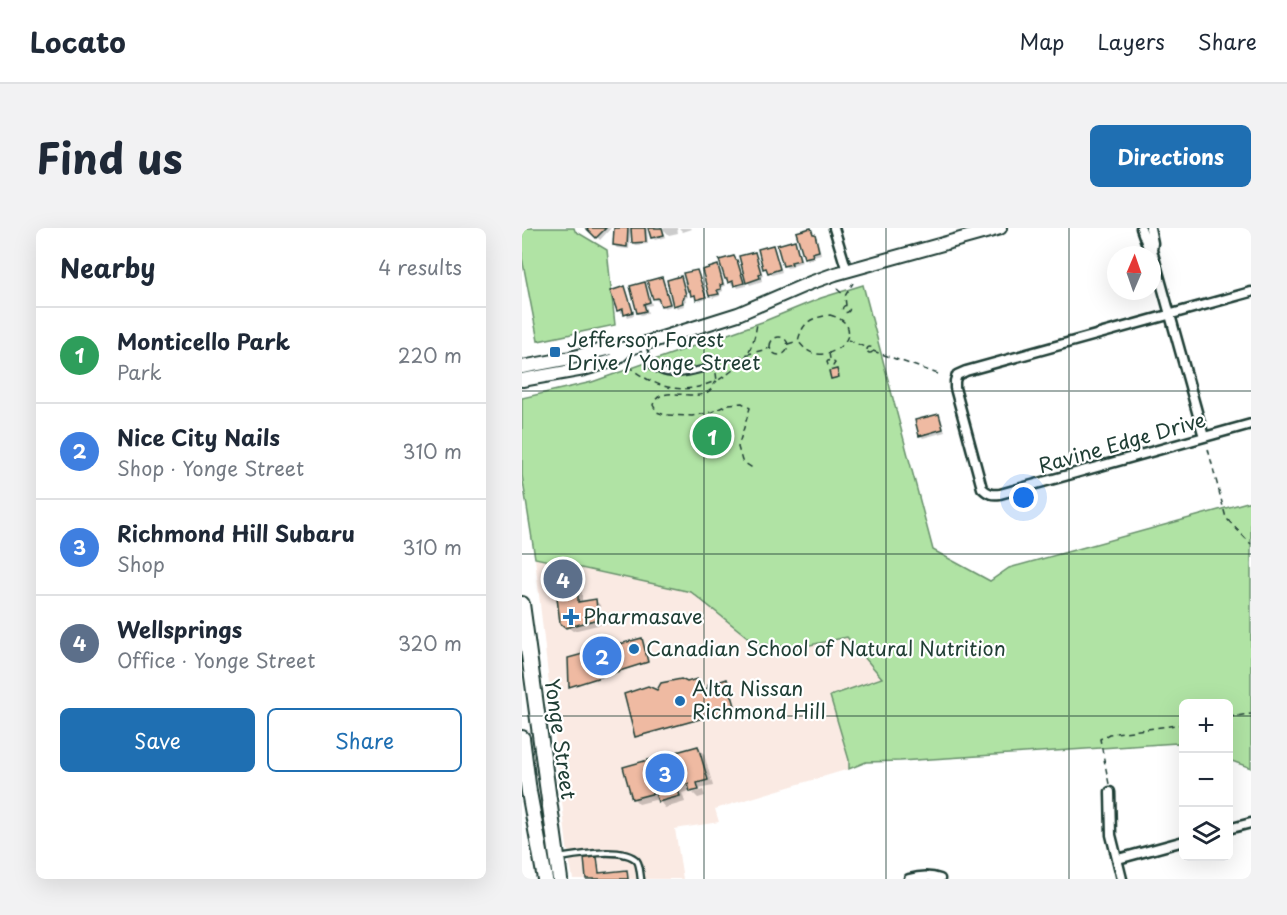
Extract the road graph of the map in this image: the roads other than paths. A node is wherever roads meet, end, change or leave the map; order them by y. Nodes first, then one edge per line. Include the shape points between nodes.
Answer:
1 (834, 228) edge
2 (1000, 228) edge
3 (1141, 228) edge
4 (1150, 228) edge
5 (1149, 246) edge
6 (1153, 246) edge
7 (846, 271) junction
8 (1161, 282) edge
9 (1251, 292) edge
10 (1170, 315) junction
11 (642, 344) junction
12 (627, 350) junction
13 (713, 365) road end
14 (522, 367) edge
15 (522, 381) edge
16 (1251, 424) edge
17 (1204, 437) junction
18 (522, 604) edge
19 (522, 738) edge
20 (543, 758) junction
21 (523, 760) edge
22 (544, 772) junction
23 (524, 775) edge
24 (1110, 792) road end
25 (1251, 823) edge
26 (1233, 828) edge
27 (1179, 842) edge
28 (557, 859) junction
29 (1118, 860) junction
30 (545, 879) edge
31 (560, 879) edge
32 (641, 879) edge
33 (909, 879) edge
34 (940, 879) edge
35 (1122, 879) edge

1 - 7 street
2 - 7 street
3 - 5 street
4 - 6 street
7 - 11 street via 738,314
8 - 10 street
9 - 10 street
10 - 17 street
10 - 17 street, Ravine Edge Drive via 957,375 956,388 982,488 992,495 1000,494
11 - 12 street
11 - 13 lane via 648,361 661,371 683,373
12 - 14 street via 611,348
12 - 15 street via 615,360
16 - 17 street, Ravine Edge Drive
18 - 20 main road, Yonge Street
19 - 21 main road, Yonge Street
20 - 21 lane
20 - 22 main road, Yonge Street
21 - 23 main road, Yonge Street
22 - 23 lane
22 - 28 main road, Yonge Street
23 - 30 main road, Yonge Street
24 - 29 street via 1111,835
25 - 26 street
27 - 29 street
28 - 31 main road, Yonge Street
28 - 32 lane via 594,852 628,854 638,862
29 - 35 street
33 - 34 street

